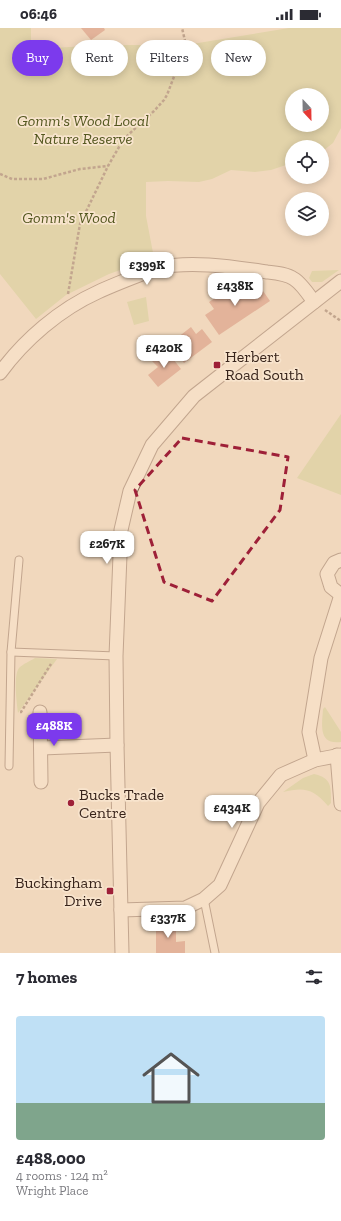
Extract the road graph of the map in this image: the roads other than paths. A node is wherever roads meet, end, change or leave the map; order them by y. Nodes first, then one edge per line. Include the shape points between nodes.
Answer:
1 (341, 281) edge
2 (314, 302) junction
3 (0, 373) edge
4 (19, 560) dead end
5 (341, 560) edge
6 (341, 595) edge
7 (11, 652) junction
8 (116, 656) junction
9 (40, 712) dead end
10 (117, 745) junction
11 (42, 748) junction
12 (339, 755) edge
13 (315, 760) junction
14 (9, 766) dead end
15 (41, 782) dead end
16 (341, 804) edge
17 (204, 899) junction
18 (121, 910) junction
19 (122, 953) edge
20 (215, 953) edge

1 - 2 street
2 - 3 street via 294,279 281,274 199,264 158,268 97,292 58,315 20,349
2 - 8 street via 194,396 152,445 130,491 121,530
4 - 7 lane
5 - 6 street via 334,563 327,574 330,587
6 - 13 street via 322,658 309,732
7 - 8 lane
7 - 14 lane
8 - 10 street
9 - 11 street
10 - 11 street
10 - 18 street
11 - 15 street
12 - 13 street
12 - 16 street
13 - 17 street via 281,775 258,803 220,885
17 - 18 street via 186,908
17 - 20 lane
18 - 19 street

